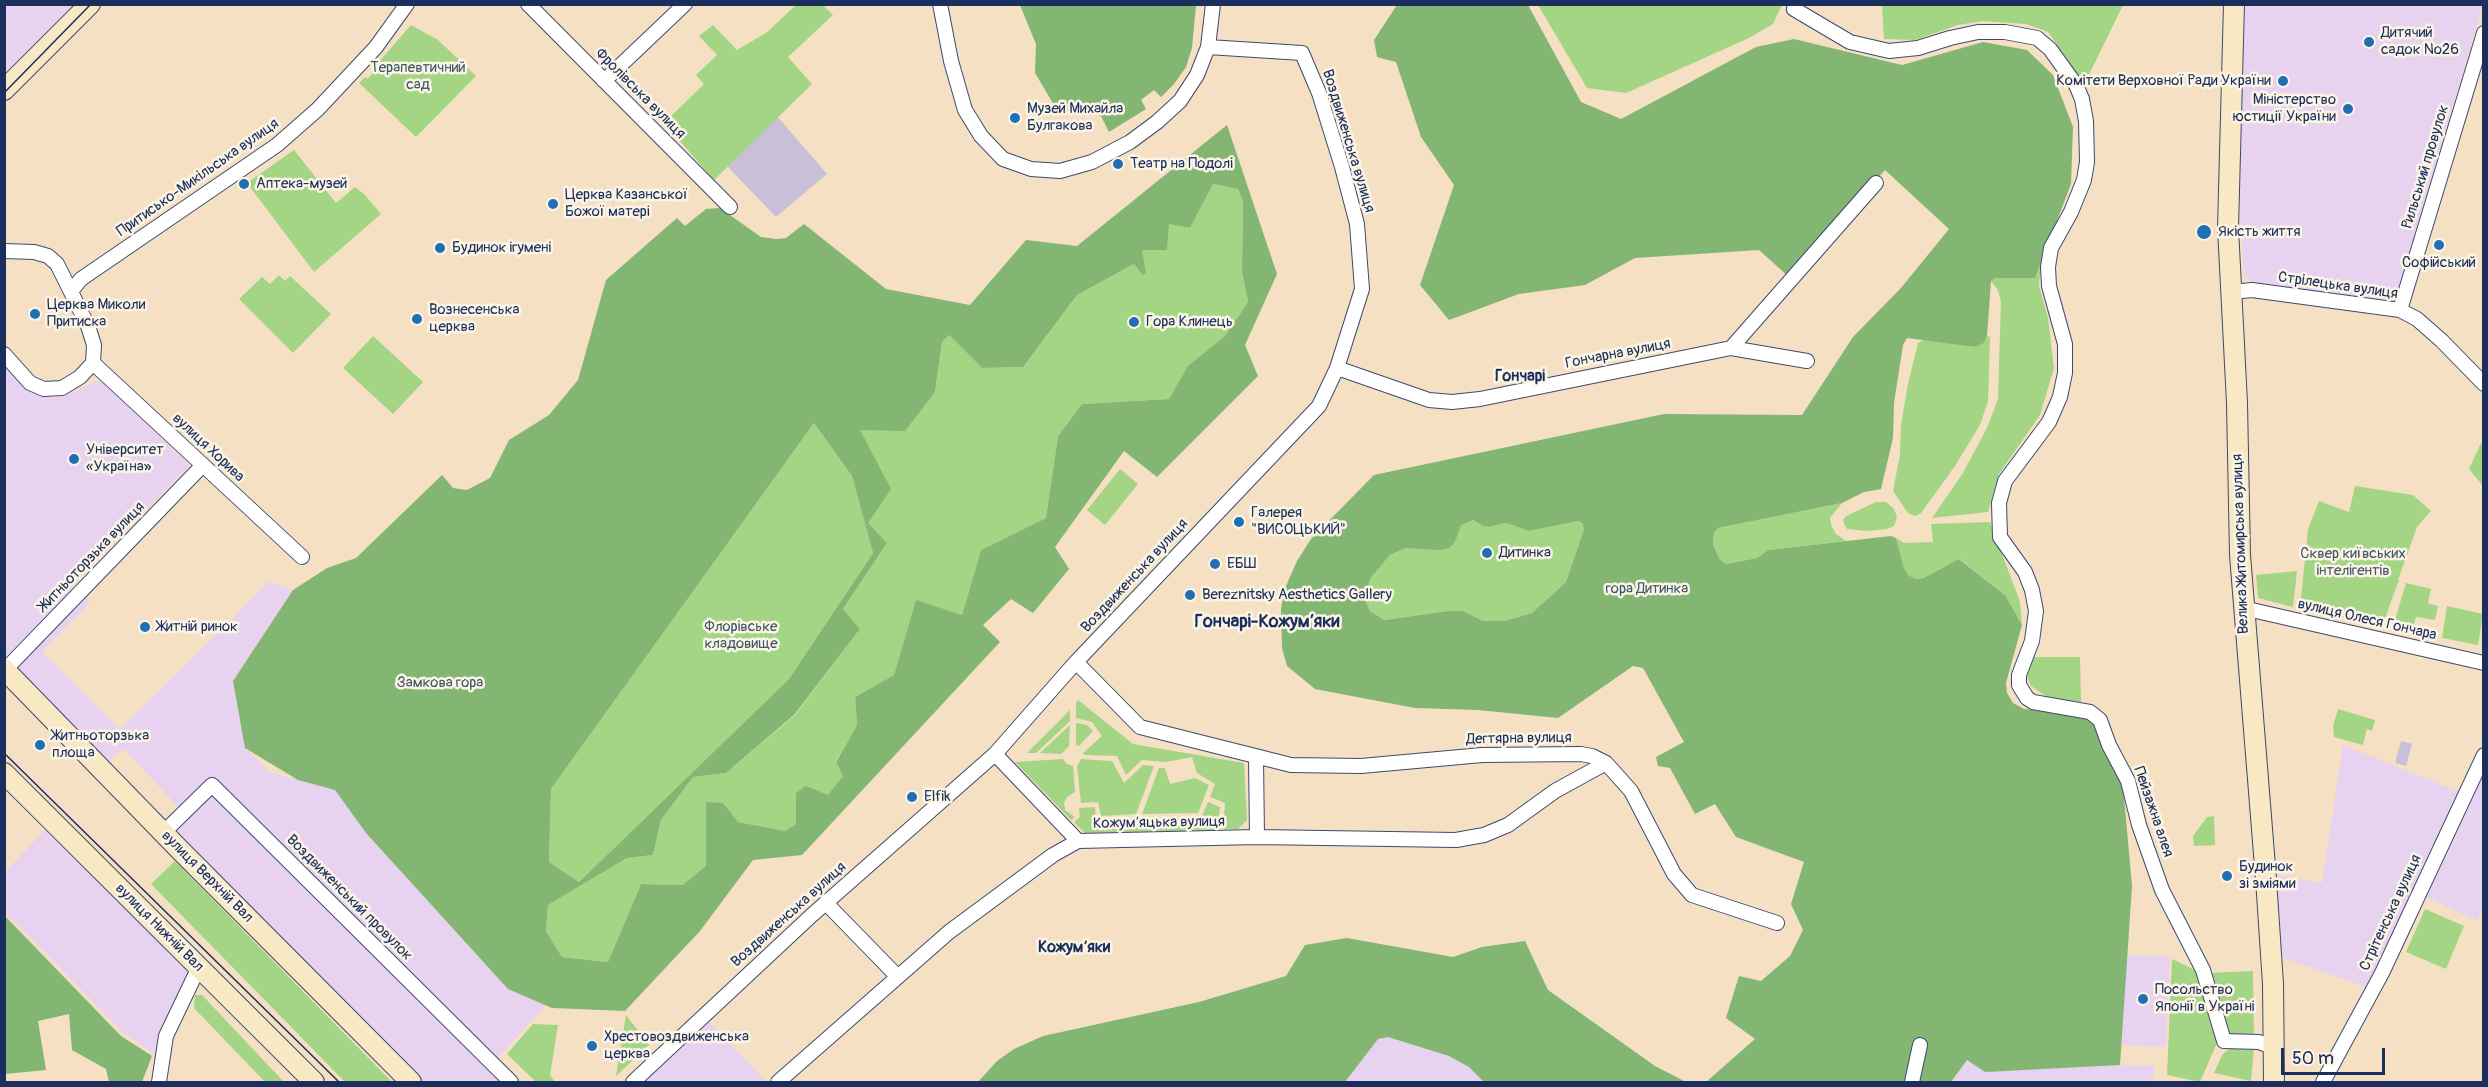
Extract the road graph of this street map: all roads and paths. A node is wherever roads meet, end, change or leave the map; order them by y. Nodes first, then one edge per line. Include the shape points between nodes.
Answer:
1 (90, 4) edge
2 (407, 4) edge
3 (528, 4) edge
4 (685, 4) edge
5 (940, 4) edge
6 (1213, 4) edge
7 (2234, 4) edge
8 (1794, 7) edge
9 (2484, 33) edge
10 (1208, 46) junction
11 (604, 81) junction
12 (4, 90) edge
13 (1876, 183) dead end
14 (730, 207) dead end
15 (5, 251) edge
16 (72, 290) junction
17 (2232, 292) junction
18 (2400, 310) junction
19 (1731, 348) junction
20 (4, 354) edge
21 (1807, 361) dead end
22 (93, 363) junction
23 (1337, 368) junction
24 (2484, 384) edge
25 (202, 466) junction
26 (302, 557) dead end
27 (2243, 608) junction
28 (1076, 662) junction
29 (2484, 663) edge
30 (5, 670) edge
31 (994, 754) junction
32 (2484, 755) edge
33 (1256, 757) junction
34 (1606, 763) junction
35 (4, 773) edge
36 (163, 833) junction
37 (1257, 837) junction
38 (1078, 841) junction
39 (825, 903) junction
40 (1777, 923) dead end
41 (199, 967) junction
42 (898, 977) junction
43 (1920, 1045) dead end
44 (2275, 1048) junction
45 (159, 1083) edge
46 (314, 1083) edge
47 (411, 1083) edge
48 (512, 1083) edge
49 (633, 1083) edge
50 (778, 1083) edge
51 (1912, 1083) edge
52 (2274, 1083) edge
53 (2323, 1083) edge

1 - 12 main road
2 - 16 street, Притисько-Микільська вулиця via 375,47 318,109 277,145 81,279
3 - 11 street, Фролівська вулиця
4 - 11 street
5 - 10 street via 965,110 981,136 1003,159 1031,169 1060,171 1092,162 1130,142 1179,101 1197,75
6 - 10 street
7 - 17 main road, Велика Житомирська вулиця via 2228,228
8 - 44 street, Пейзажна алея via 1850,42 1888,51 1918,48 1978,32 2037,38 2076,85 2086,121 2087,162 2071,212 2051,248 2048,267 2049,286 2065,344 2065,373 2049,422 2006,482 1999,503 2000,537 2025,572 2036,611 2032,641 2019,675 2021,691 2033,702 2090,712 2100,720 2128,781 2162,891 2203,970 2224,1041 2259,1042
9 - 18 street, Рильський провулок
10 - 23 street, Воздвиженська вулиця via 1302,53 1319,93 1357,224 1361,256 1362,289
11 - 14 street, Фролівська вулиця
13 - 19 street
15 - 16 street via 48,256
16 - 22 street via 94,345
17 - 18 street, Стрілецька вулиця via 2252,291
17 - 27 main road, Велика Житомирська вулиця
18 - 24 street, Стрілецька вулиця via 2442,341
19 - 21 street, Гончарна вулиця
19 - 23 street, Гончарна вулиця via 1452,402 1429,400
20 - 22 street via 30,383 44,389 62,388
22 - 25 street, вулиця Хорива
23 - 28 street, Воздвиженська вулиця via 1319,406
25 - 26 street, вулиця Хорива
25 - 30 street, Житньоторзька вулиця
27 - 29 street, вулиця Олеся Гончара
27 - 44 main road, Велика Житомирська вулиця via 2266,879
28 - 31 street, Воздвиженська вулиця
28 - 33 street, Дегтярна вулиця via 1140,727
30 - 36 main road, вулиця Верхній Вал
31 - 38 street
31 - 39 street, Воздвиженська вулиця
32 - 53 street, Стрітенська вулиця via 2382,973
33 - 34 street, Дегтярна вулиця via 1291,765 1361,766 1482,755 1581,754
33 - 37 street
34 - 37 street, Кожумʼяцька вулиця via 1556,791 1508,825 1484,835 1456,840
34 - 40 street via 1631,791 1674,874 1692,895
35 - 41 main road, вулиця Нижній Вал
36 - 47 main road, вулиця Верхній Вал
36 - 48 street, Воздвиженський провулок via 212,785
37 - 38 street, Кожумʼяцька вулиця
38 - 42 street, Кожумʼяцька вулиця via 1044,861 949,932
39 - 42 street
39 - 49 street, Воздвиженська вулиця
41 - 45 street via 166,1036
41 - 46 main road, вулиця Нижній Вал
42 - 50 street, Кожумʼяцька вулиця
43 - 51 street
44 - 52 main road, Велика Житомирська вулиця

